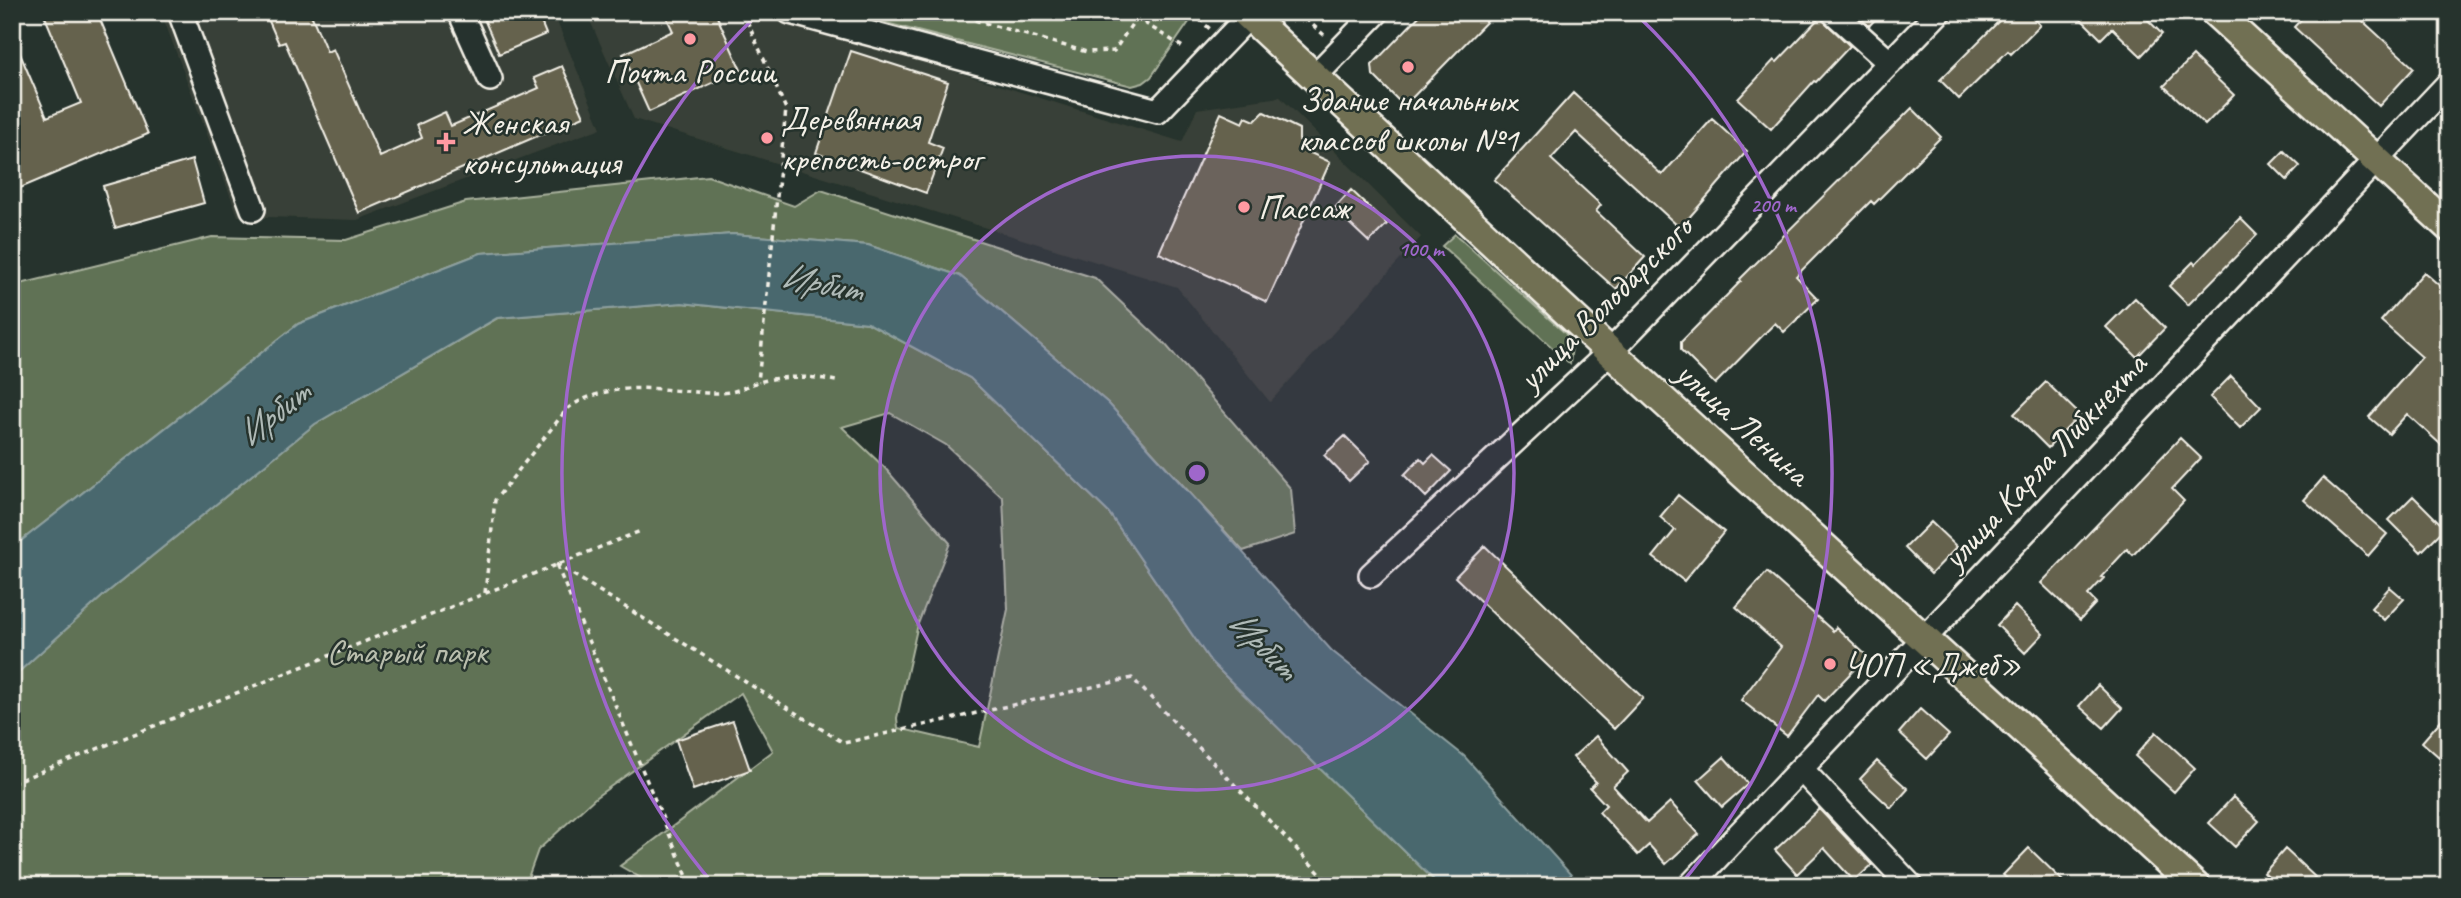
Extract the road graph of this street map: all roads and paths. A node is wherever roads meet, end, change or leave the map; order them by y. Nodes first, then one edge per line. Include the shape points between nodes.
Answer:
1 (180, 12) edge
2 (460, 12) edge
3 (743, 12) edge
4 (790, 12) edge
5 (946, 12) edge
6 (1127, 12) edge
7 (1298, 12) edge
8 (1377, 12) edge
9 (1833, 12) edge
10 (1939, 12) edge
11 (2215, 12) edge
12 (1247, 14) edge
13 (1136, 18) junction
14 (1342, 50) junction
15 (1205, 62) junction
16 (1890, 62) junction
17 (1315, 76) junction
18 (490, 79) dead end
19 (2449, 83) edge
20 (2375, 159) junction
21 (253, 209) dead end
22 (2449, 227) edge
23 (1610, 352) junction
24 (836, 381) dead end
25 (758, 382) junction
26 (643, 530) dead end
27 (556, 564) junction
28 (1371, 575) dead end
29 (485, 593) junction
30 (1926, 638) junction
31 (1801, 769) junction
32 (12, 783) edge
33 (691, 886) edge
34 (1332, 886) edge
35 (1690, 886) edge
36 (1911, 886) edge
37 (2196, 886) edge

1 - 21 street
2 - 18 street
3 - 25 path via 786,109
4 - 15 street via 1158,111
5 - 13 path via 1087,52 1114,51
6 - 13 path
7 - 14 path
8 - 14 street
9 - 16 street
10 - 16 street, улица Володарского
11 - 20 main road
12 - 15 street
12 - 17 main road, улица Ленина
13 - 15 path
14 - 17 street
16 - 23 street, улица Володарского
17 - 23 main road, улица Ленина
19 - 20 street, улица Карла Либкнехта
20 - 22 main road
20 - 30 street, улица Карла Либкнехта
23 - 28 street, улица Володарского
23 - 30 main road, улица Ленина
24 - 25 path via 819,377
25 - 29 path via 732,392 708,394 667,389 615,391 579,400 567,409 495,500
26 - 27 path
27 - 29 path
27 - 33 path
27 - 34 path via 844,743 1132,678
29 - 32 path
30 - 31 street, улица Карла Либкнехта
30 - 37 main road, улица Ленина
31 - 35 street, улица Карла Либкнехта
31 - 36 street

